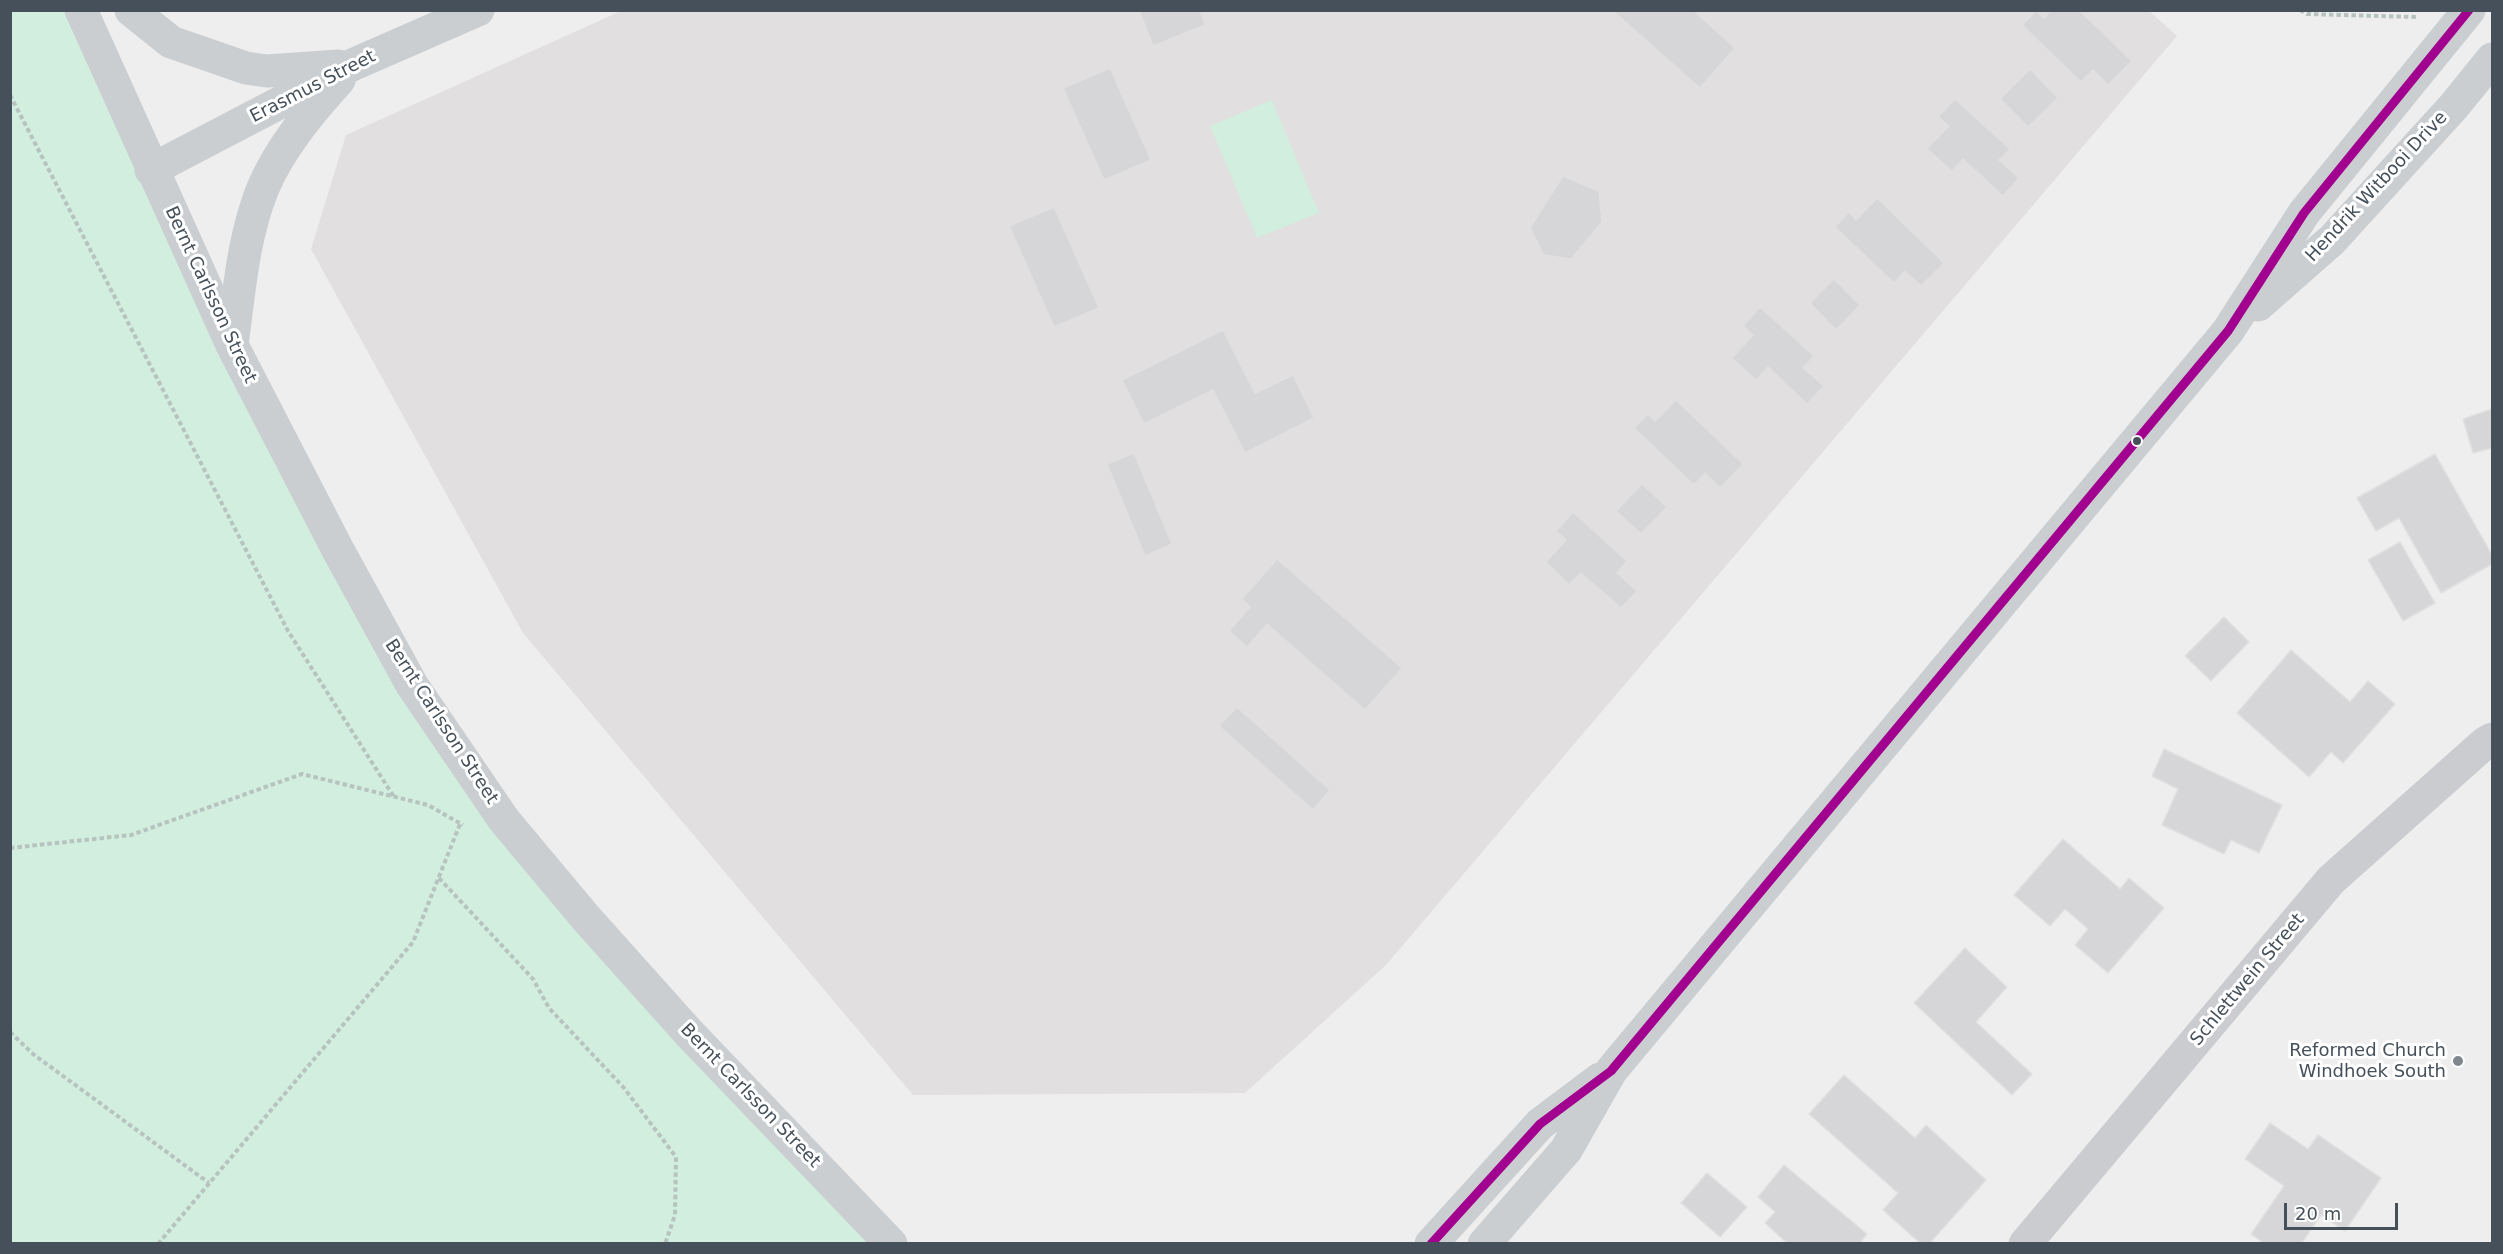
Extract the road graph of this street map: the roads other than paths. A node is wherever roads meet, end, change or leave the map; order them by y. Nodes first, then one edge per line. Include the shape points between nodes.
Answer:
1 (81, 10) edge
2 (131, 10) edge
3 (478, 10) edge
4 (2465, 15) edge
5 (2493, 59) edge
6 (352, 65) junction
7 (2493, 88) edge
8 (2454, 106) junction
9 (151, 170) junction
10 (2228, 331) junction
11 (232, 345) junction
12 (2493, 739) edge
13 (1611, 1071) junction
14 (891, 1244) edge
15 (1431, 1244) edge
16 (1484, 1244) edge
17 (2025, 1244) edge

1 - 9 street, Bernt Carlsson Street
2 - 6 street via 171,42 246,68 267,71
3 - 6 street, Erasmus Street
4 - 10 street, Hendrik Witbooi Drive via 2304,213
5 - 8 street, Hendrik Witbooi Drive
6 - 9 street, Erasmus Street
6 - 11 street via 300,123 263,188 247,244
7 - 8 street
8 - 10 street, Hendrik Witbooi Drive via 2332,240
9 - 11 street, Bernt Carlsson Street
10 - 13 street, Hendrik Witbooi Drive
11 - 14 street, Bernt Carlsson Street via 412,685 504,820 689,1033
12 - 17 street, Schlettwein Street via 2331,880
13 - 15 street, Hendrik Witbooi Drive via 1540,1124
13 - 16 street, Hendrik Witbooi Drive via 1566,1150

